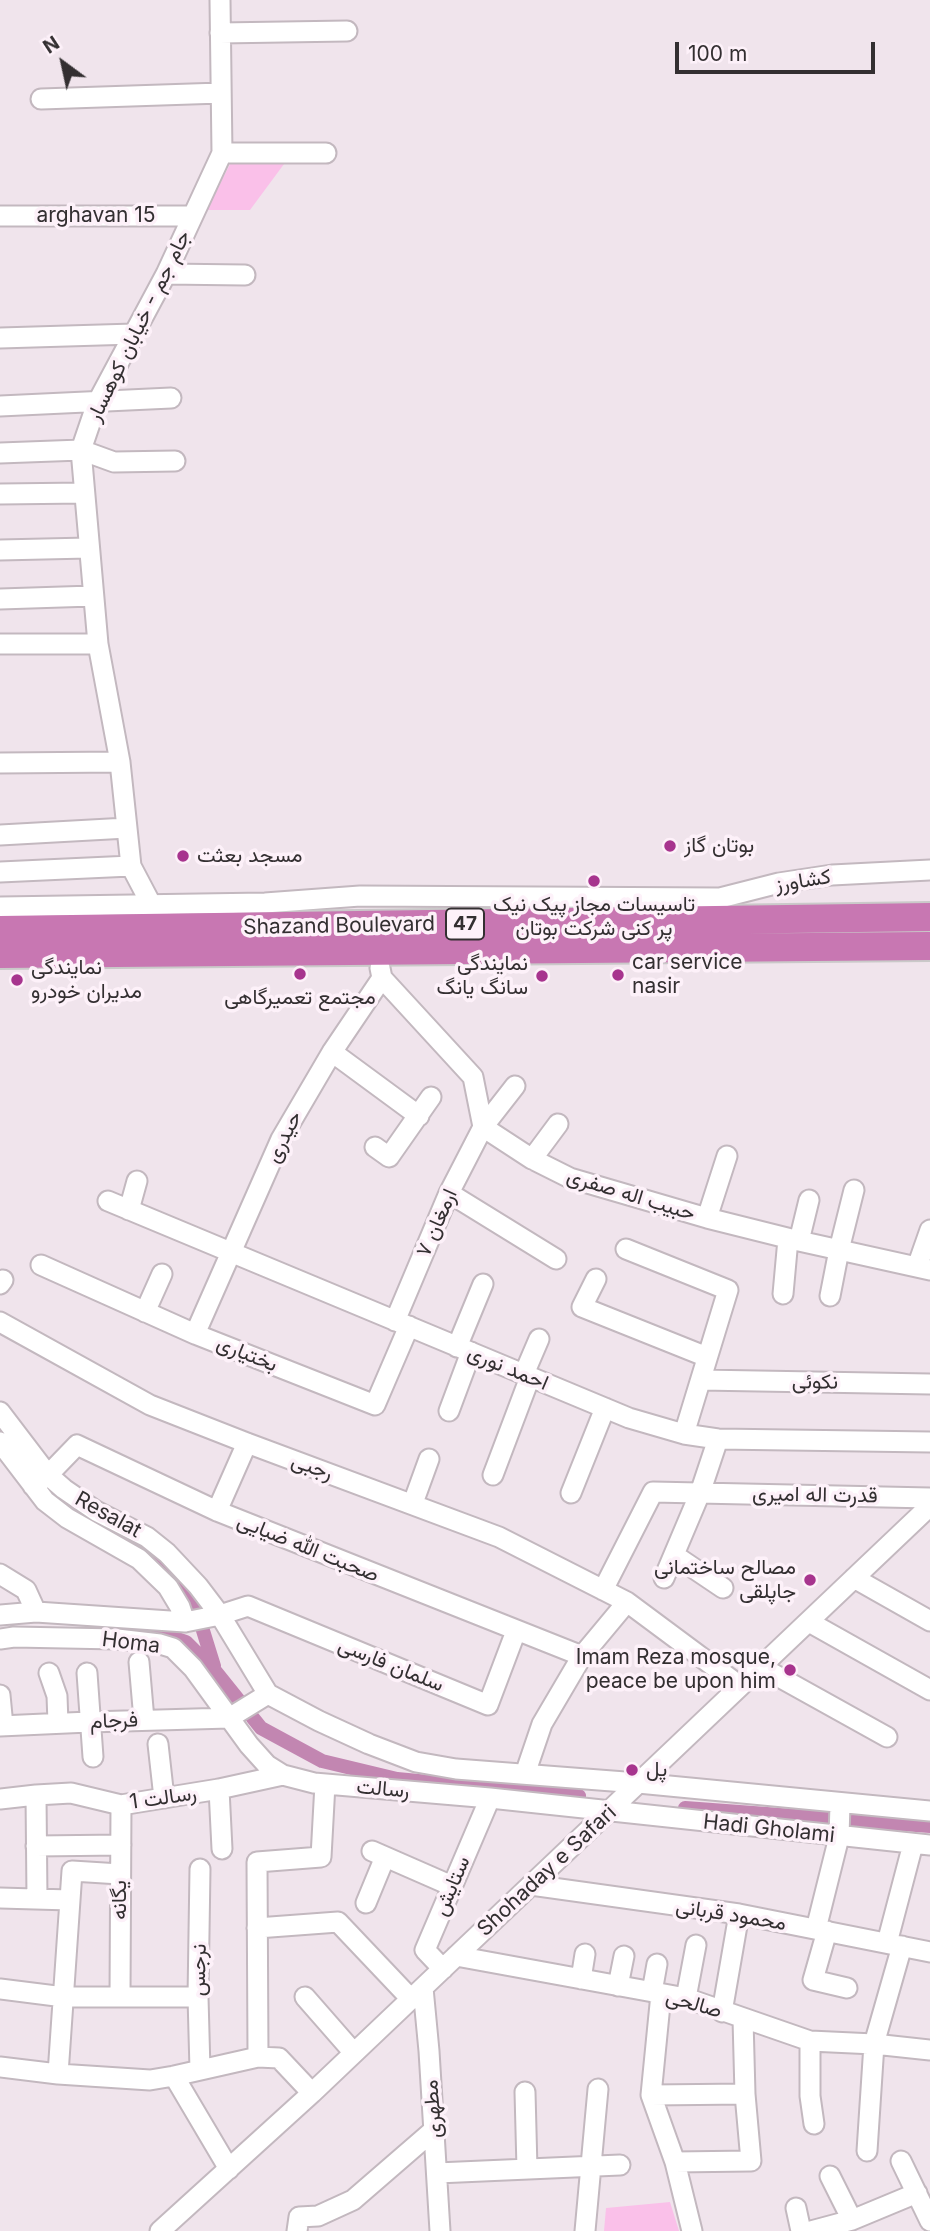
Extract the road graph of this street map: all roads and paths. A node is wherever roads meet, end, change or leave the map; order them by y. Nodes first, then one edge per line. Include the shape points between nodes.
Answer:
1 (220, 0) edge
2 (348, 32) dead end
3 (220, 33) junction
4 (221, 93) junction
5 (41, 99) dead end
6 (222, 153) junction
7 (326, 153) dead end
8 (0, 216) edge
9 (192, 216) junction
10 (166, 274) junction
11 (245, 275) dead end
12 (134, 334) junction
13 (0, 338) edge
14 (171, 398) dead end
15 (97, 403) junction
16 (0, 405) edge
17 (81, 450) junction
18 (0, 453) edge
19 (175, 461) dead end
20 (84, 493) junction
21 (0, 495) edge
22 (88, 548) junction
23 (0, 550) edge
24 (93, 596) junction
25 (0, 599) edge
26 (0, 644) edge
27 (98, 644) junction
28 (120, 762) junction
29 (0, 763) edge
30 (127, 828) junction
31 (0, 835) edge
32 (131, 866) junction
33 (930, 870) edge
34 (0, 872) edge
35 (720, 898) junction
36 (265, 903) junction
37 (151, 904) junction
38 (117, 905) junction
39 (0, 907) edge
40 (930, 917) edge
41 (684, 921) junction
42 (398, 925) junction
43 (0, 930) edge
44 (930, 946) edge
45 (376, 950) junction
46 (0, 954) edge
47 (382, 978) junction
48 (332, 1052) junction
49 (515, 1086) dead end
50 (431, 1097) dead end
51 (419, 1116) junction
52 (558, 1124) dead end
53 (483, 1128) junction
54 (375, 1147) dead end
55 (727, 1156) dead end
56 (533, 1159) junction
57 (137, 1181) dead end
58 (854, 1190) dead end
59 (449, 1193) junction
60 (809, 1200) dead end
61 (107, 1201) dead end
62 (129, 1210) junction
63 (707, 1218) junction
64 (930, 1230) edge
65 (794, 1240) junction
66 (626, 1250) dead end
67 (839, 1250) junction
68 (231, 1252) junction
69 (556, 1259) dead end
70 (41, 1265) dead end
71 (924, 1269) edge
72 (162, 1274) dead end
73 (596, 1279) dead end
74 (483, 1284) dead end
75 (783, 1294) dead end
76 (830, 1296) dead end
77 (145, 1312) junction
78 (0, 1322) edge
79 (402, 1324) junction
80 (195, 1334) junction
81 (540, 1339) dead end
82 (464, 1349) junction
83 (708, 1357) junction
84 (527, 1376) junction
85 (701, 1380) junction
86 (930, 1384) edge
87 (605, 1408) junction
88 (449, 1411) dead end
89 (0, 1412) edge
90 (684, 1434) junction
91 (719, 1439) junction
92 (930, 1442) edge
93 (247, 1443) junction
94 (3, 1452) edge
95 (429, 1459) dead end
96 (493, 1475) dead end
97 (41, 1480) junction
98 (571, 1493) dead end
99 (700, 1493) junction
100 (930, 1497) edge
101 (413, 1503) junction
102 (930, 1506) edge
103 (217, 1511) junction
104 (674, 1555) junction
105 (0, 1574) edge
106 (664, 1578) dead end
107 (854, 1578) junction
108 (723, 1588) dead end
109 (603, 1590) junction
110 (627, 1602) junction
111 (36, 1612) junction
112 (0, 1615) edge
113 (220, 1615) junction
114 (930, 1621) edge
115 (185, 1622) junction
116 (809, 1622) junction
117 (516, 1631) junction
118 (0, 1639) edge
119 (582, 1656) junction
120 (139, 1662) dead end
121 (761, 1667) junction
122 (49, 1673) dead end
123 (87, 1673) dead end
124 (740, 1686) junction
125 (930, 1690) edge
126 (268, 1694) junction
127 (0, 1695) edge
128 (229, 1718) junction
129 (144, 1720) junction
130 (89, 1721) junction
131 (58, 1723) junction
132 (1, 1726) edge
133 (887, 1737) dead end
134 (158, 1744) dead end
135 (93, 1757) dead end
136 (525, 1774) junction
137 (283, 1776) junction
138 (638, 1783) junction
139 (325, 1784) junction
140 (219, 1789) junction
141 (36, 1794) junction
142 (164, 1798) junction
143 (490, 1798) junction
144 (0, 1799) edge
145 (840, 1804) junction
146 (121, 1805) junction
147 (609, 1811) junction
148 (930, 1811) edge
149 (839, 1836) junction
150 (922, 1844) edge
151 (121, 1845) junction
152 (37, 1846) junction
153 (222, 1849) dead end
154 (200, 1869) dead end
155 (120, 1874) junction
156 (531, 1885) junction
157 (452, 1886) junction
158 (0, 1898) edge
159 (37, 1899) junction
160 (70, 1900) junction
161 (366, 1903) dead end
162 (739, 1914) junction
163 (257, 1928) junction
164 (821, 1930) junction
165 (696, 1945) dead end
166 (894, 1945) junction
167 (930, 1952) edge
168 (585, 1954) dead end
169 (624, 1956) dead end
170 (449, 1963) junction
171 (657, 1964) dead end
172 (581, 1979) junction
173 (618, 1986) junction
174 (848, 1988) dead end
175 (0, 1989) edge
176 (656, 1993) junction
177 (417, 1994) junction
178 (120, 1996) junction
179 (64, 1997) junction
180 (198, 1997) junction
181 (305, 1997) dead end
182 (687, 1998) junction
183 (722, 2012) junction
184 (743, 2019) junction
185 (810, 2041) junction
186 (874, 2044) junction
187 (930, 2050) edge
188 (354, 2053) junction
189 (258, 2057) junction
190 (0, 2067) edge
191 (200, 2070) junction
192 (58, 2074) junction
193 (174, 2076) junction
194 (598, 2089) dead end
195 (525, 2092) dead end
196 (312, 2093) junction
197 (745, 2094) junction
198 (651, 2095) junction
199 (814, 2124) dead end
200 (435, 2129) junction
201 (867, 2151) dead end
202 (901, 2161) dead end
203 (675, 2162) junction
204 (620, 2165) dead end
205 (592, 2166) junction
206 (229, 2169) junction
207 (527, 2169) junction
208 (438, 2172) junction
209 (830, 2176) dead end
210 (796, 2208) dead end
211 (925, 2208) edge
212 (852, 2220) junction
213 (160, 2231) edge
214 (297, 2231) edge
215 (440, 2231) edge
216 (585, 2231) edge
217 (692, 2231) edge
218 (801, 2231) edge
219 (811, 2231) edge

1 - 3 street, جام جم - خیابان کوهسار
2 - 3 street
3 - 4 street, جام جم - خیابان کوهسار
4 - 5 street
4 - 6 street, جام جم - خیابان کوهسار
6 - 7 street
6 - 9 street, جام جم - خیابان کوهسار
8 - 9 street, arghavan 15
9 - 10 street, جام جم - خیابان کوهسار
10 - 11 street
10 - 12 street, جام جم - خیابان کوهسار
12 - 13 street
12 - 15 street, جام جم - خیابان کوهسار
14 - 15 street
15 - 16 street
15 - 17 street, جام جم - خیابان کوهسار
17 - 18 street
17 - 19 street via 114,462
17 - 20 street, جام جم - خیابان کوهسار
20 - 21 street
20 - 22 street, جام جم - خیابان کوهسار
22 - 23 street
22 - 24 street, جام جم - خیابان کوهسار
24 - 25 street
24 - 27 street, جام جم - خیابان کوهسار
26 - 27 street
27 - 28 street, جام جم - خیابان کوهسار
28 - 29 street
28 - 30 street, جام جم - خیابان کوهسار
30 - 31 street
30 - 32 street, جام جم - خیابان کوهسار
32 - 34 street
32 - 37 street
32 - 38 street
33 - 35 street, کشاورز via 832,875
35 - 36 street via 360,896
35 - 41 street, کشاورز
36 - 37 street
36 - 42 street
37 - 38 street
38 - 39 street
40 - 41 highway, Shazand Boulevard / 47
41 - 42 highway, Shazand Boulevard / 47
42 - 43 highway, Shazand Boulevard / 47
44 - 45 highway, Shazand Boulevard / 47
45 - 46 highway, Shazand Boulevard / 47
45 - 47 street
47 - 48 street, حیدری
47 - 53 street via 473,1077
48 - 51 street
48 - 68 street, حیدری via 281,1139
49 - 53 street, ارمغان ۷
50 - 51 street
51 - 54 street via 389,1157
52 - 56 street
53 - 56 street, حبیب اله صفری
53 - 59 street, ارمغان ۷
55 - 63 street
56 - 63 street, حبیب اله صفری via 569,1178
57 - 62 street
58 - 67 street
59 - 69 street
59 - 79 street, ارمغان ۷
60 - 65 street
61 - 62 street, احمد نوری
62 - 68 street, احمد نوری
63 - 65 street, حبیب اله صفری
64 - 71 street
65 - 67 street, حبیب اله صفری
65 - 75 street
66 - 83 street via 728,1290
67 - 71 street, حبیب اله صفری
67 - 76 street
68 - 79 street, احمد نوری
68 - 80 street, حیدری
70 - 77 street, بختیاری
72 - 77 street
73 - 83 street via 582,1307
74 - 82 street
77 - 80 street, بختیاری
78 - 93 street, رجبی via 150,1405
79 - 80 street, بختیاری via 375,1405
79 - 82 street, احمد نوری
81 - 84 street
82 - 84 street, احمد نوری
82 - 88 street
83 - 85 street
84 - 87 street, احمد نوری
84 - 96 street
85 - 86 street, نکوئی
85 - 90 street
87 - 90 street, احمد نوری
87 - 98 street
89 - 97 street, Resalat
90 - 91 street, احمد نوری
91 - 92 street, احمد نوری
91 - 99 street
93 - 101 street, رجبی
93 - 103 street
94 - 97 street
95 - 101 street
97 - 103 street, صحبت الله ضیایی via 77,1445
97 - 113 street, Resalat via 147,1537 198,1586
97 - 115 street via 45,1501 139,1559 168,1587
99 - 100 street, قدرت اله امیری
99 - 104 street
99 - 109 street, قدرت اله امیری via 653,1492
101 - 109 street, رجبی via 499,1537
102 - 107 street, Shohaday e Safari
103 - 117 street, صحبت الله ضیایی
104 - 106 street
104 - 108 street
105 - 111 street via 26,1590
107 - 114 street
107 - 116 street, Shohaday e Safari
109 - 110 street, رجبی
110 - 119 street
110 - 124 street, رجبی
111 - 112 street, Homa
111 - 115 street, Homa
113 - 115 street, Homa
113 - 117 street, سلمان فارسی via 248,1606 488,1705
113 - 126 street
116 - 121 street, Shohaday e Safari
116 - 125 street
117 - 119 street, صحبت الله ضیایی
118 - 128 street, Homa via 117,1639 173,1648
119 - 136 street via 542,1724
120 - 129 street
121 - 124 street, Shohaday e Safari
121 - 133 street
122 - 131 street via 57,1696
123 - 130 street
124 - 138 street, Shohaday e Safari
126 - 128 street
126 - 136 street, رسالت via 416,1762
127 - 132 street
128 - 129 street, فرجام
128 - 137 street via 258,1755
129 - 130 street, فرجام
130 - 131 street, فرجام
130 - 135 street
131 - 132 street, فرجام
134 - 142 street
136 - 138 street, رسالت
137 - 139 street, رسالت
137 - 140 street, رسالت 1
138 - 145 street, Hadi Gholami
138 - 147 street, Shohaday e Safari
139 - 143 street, رسالت
139 - 163 street via 321,1857 257,1862
140 - 142 street, رسالت 1
140 - 153 street
141 - 144 street, رسالت 1
141 - 146 street, رسالت 1 via 71,1793
141 - 152 street
142 - 146 street, رسالت 1
143 - 147 street, رسالت
143 - 157 street, ستایش
145 - 148 street, Hadi Gholami
145 - 149 street
146 - 151 street, یگانه
147 - 149 street, Hadi Gholami
147 - 156 street, Shohaday e Safari
149 - 150 street, Hadi Gholami
149 - 164 street
150 - 166 street
151 - 152 street
151 - 155 street, یگانه
152 - 159 street
154 - 180 street, نرجس
155 - 160 street via 72,1871
155 - 178 street, یگانه
156 - 162 street, محمود قربانی
156 - 170 street, Shohaday e Safari
157 - 161 street via 379,1854
157 - 170 street, ستایش via 425,1950
158 - 159 street
159 - 160 street
160 - 179 street
162 - 164 street, محمود قربانی
162 - 183 street
163 - 177 street via 338,1922
163 - 189 street
164 - 166 street, محمود قربانی
164 - 174 street via 813,1980
165 - 182 street
166 - 167 street, محمود قربانی
166 - 186 street
168 - 172 street
169 - 173 street
170 - 172 street, صالحی
170 - 177 street, Shohaday e Safari
171 - 176 street
172 - 173 street, صالحی
173 - 176 street, صالحی
175 - 179 street
176 - 182 street, صالحی
176 - 198 street
177 - 188 street, Shohaday e Safari
177 - 200 street, مطهری
178 - 179 street
178 - 180 street
179 - 192 street
180 - 191 street, نرجس
181 - 188 street
182 - 183 street, صالحی
183 - 184 street, صالحی
184 - 185 street, صالحی
184 - 197 street
185 - 186 street, صالحی
185 - 199 street
186 - 187 street, صالحی
186 - 201 street
188 - 196 street, Shohaday e Safari
189 - 191 street
189 - 196 street via 279,2058
190 - 192 street
191 - 193 street
192 - 193 street via 150,2080
193 - 206 street
194 - 205 street
195 - 207 street
196 - 206 street, Shohaday e Safari
197 - 198 street
197 - 203 street via 751,2161
198 - 203 street
200 - 208 street, مطهری
200 - 214 street via 353,2200 318,2216 299,2217
202 - 211 street
203 - 217 street
204 - 205 street
205 - 207 street
205 - 216 street
206 - 213 street, Shohaday e Safari
207 - 208 street
208 - 215 street, مطهری
209 - 212 street
210 - 218 street
211 - 212 street
212 - 219 street

